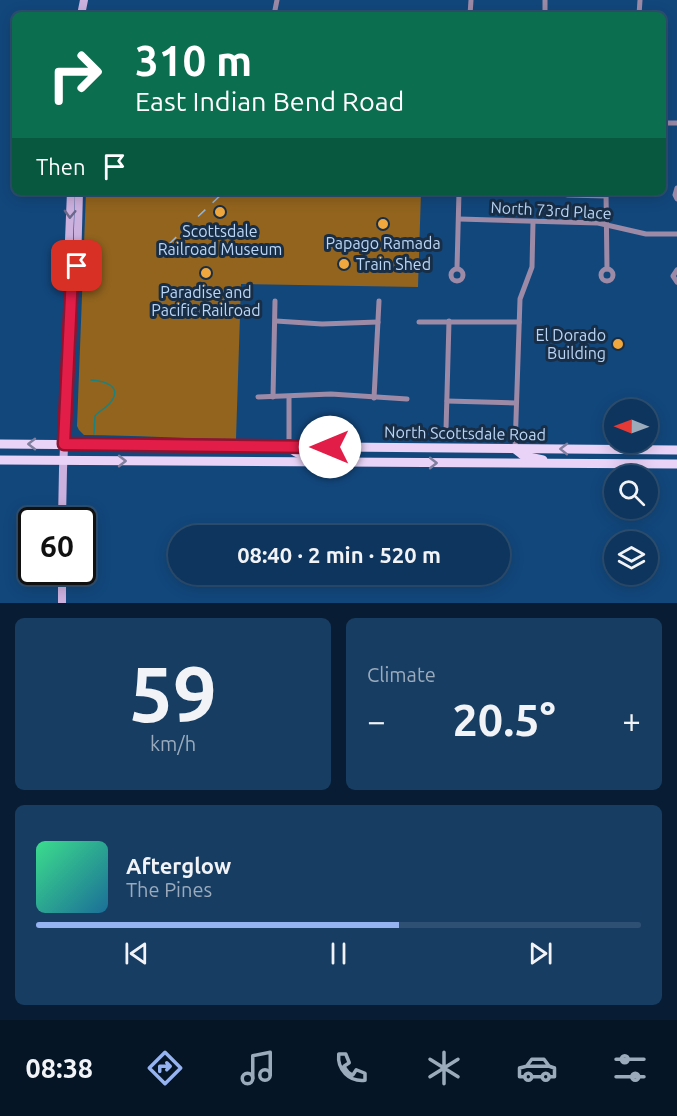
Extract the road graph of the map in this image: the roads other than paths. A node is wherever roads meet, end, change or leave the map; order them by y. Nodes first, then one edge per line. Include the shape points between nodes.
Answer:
1 (677, 188) edge
2 (70, 195) edge
3 (79, 195) edge
4 (459, 195) edge
5 (606, 195) edge
6 (677, 199) edge
7 (459, 219) junction
8 (533, 222) junction
9 (606, 224) junction
10 (677, 234) edge
11 (457, 268) dead end
12 (607, 269) dead end
13 (677, 270) edge
14 (72, 275) junction
15 (677, 282) edge
16 (275, 301) dead end
17 (379, 301) dead end
18 (276, 321) junction
19 (449, 321) junction
20 (378, 322) junction
21 (419, 322) dead end
22 (519, 322) junction
23 (258, 397) dead end
24 (273, 397) junction
25 (289, 397) junction
26 (374, 398) junction
27 (407, 399) dead end
28 (447, 401) junction
29 (516, 403) junction
30 (446, 430) dead end
31 (0, 444) edge
32 (64, 444) junction
33 (289, 447) junction
34 (515, 449) junction
35 (604, 450) edge
36 (658, 450) edge
37 (677, 450) edge
38 (614, 453) edge
39 (0, 460) edge
40 (63, 461) junction
41 (221, 461) junction
42 (348, 462) junction
43 (453, 463) junction
44 (553, 464) junction
45 (614, 464) junction
46 (677, 464) edge
47 (62, 507) edge
48 (62, 585) edge
49 (62, 603) edge

1 - 6 street
2 -> 14 main road via 68,264
3 - 14 main road via 77,266
4 - 7 street
5 - 9 street
7 - 8 street, North 73rd Place
7 - 11 street
8 - 9 street, North 73rd Place
8 - 22 street via 533,260 520,299
9 - 10 street, North 73rd Place via 646,234
9 - 12 street
13 - 15 street via 673,276
14 - 32 main road
16 - 18 street
17 - 20 street
18 - 20 street
18 - 24 street
19 - 21 street
19 - 22 street
19 - 28 street
20 - 26 street
22 - 29 street
23 - 24 street
24 - 25 street
25 - 26 street via 331,394
25 - 33 street
26 - 27 street
28 - 29 street
28 - 30 street
29 - 34 street
32 -> 31 main road, North Scottsdale Road
32 - 33 main road, North Scottsdale Road
32 - 40 main road
33 - 34 main road, North Scottsdale Road
33 - 41 main road via 277,456 242,455
33 - 42 main road via 301,455 332,456
35 -> 34 main road, North Scottsdale Road
34 - 43 main road via 504,457 472,457
34 - 44 main road via 524,456
36 - 37 main road, North Scottsdale Road
38 - 45 main road
39 - 40 main road, North Scottsdale Road
40 -> 41 main road, North Scottsdale Road
40 - 47 main road
41 - 42 main road, North Scottsdale Road
42 -> 43 main road, North Scottsdale Road
43 - 44 main road, North Scottsdale Road
44 - 45 main road, North Scottsdale Road
45 - 46 main road, North Scottsdale Road
48 - 49 main road

